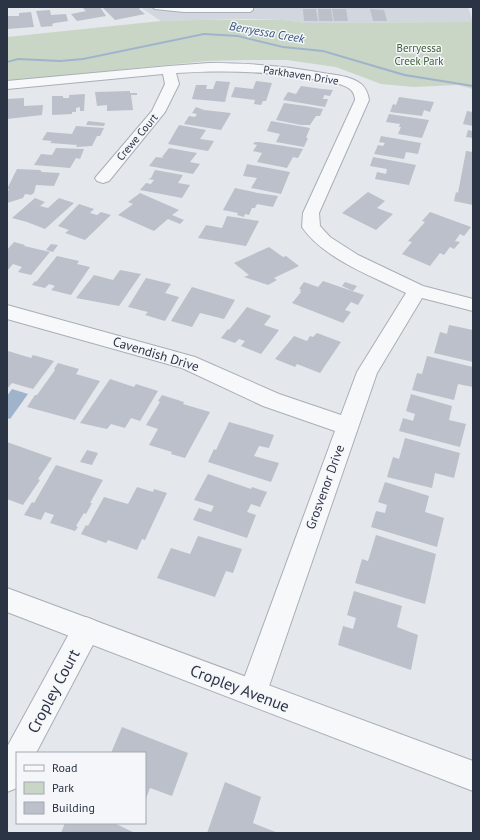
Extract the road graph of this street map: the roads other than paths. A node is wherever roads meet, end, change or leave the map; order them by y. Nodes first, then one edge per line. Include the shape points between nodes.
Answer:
1 (155, 7) edge
2 (250, 7) edge
3 (177, 8) edge
4 (169, 70) junction
5 (7, 85) edge
6 (103, 178) dead end
7 (417, 291) junction
8 (473, 305) edge
9 (7, 312) edge
10 (346, 426) junction
11 (7, 600) edge
12 (86, 630) junction
13 (253, 692) junction
14 (21, 752) edge
15 (16, 760) edge
16 (473, 776) edge
17 (7, 777) edge

1 - 3 lane
2 - 3 lane via 250,10
4 - 5 street, Parkhaven Drive
4 - 6 street, Crewe Court via 172,84 158,112
4 - 7 street, Parkhaven Drive via 220,67 290,71 345,82 359,90 362,100 311,213 311,227 324,241 352,259
7 - 8 street, Parkhaven Drive
7 - 10 street, Grosvenor Drive via 367,372
9 - 10 street, Cavendish Drive via 188,362 271,400
10 - 13 street, Grosvenor Drive
11 - 12 street, Cropley Avenue
12 - 13 street, Cropley Avenue
12 - 14 street, Cropley Court
13 - 16 street, Cropley Avenue
15 - 17 street

